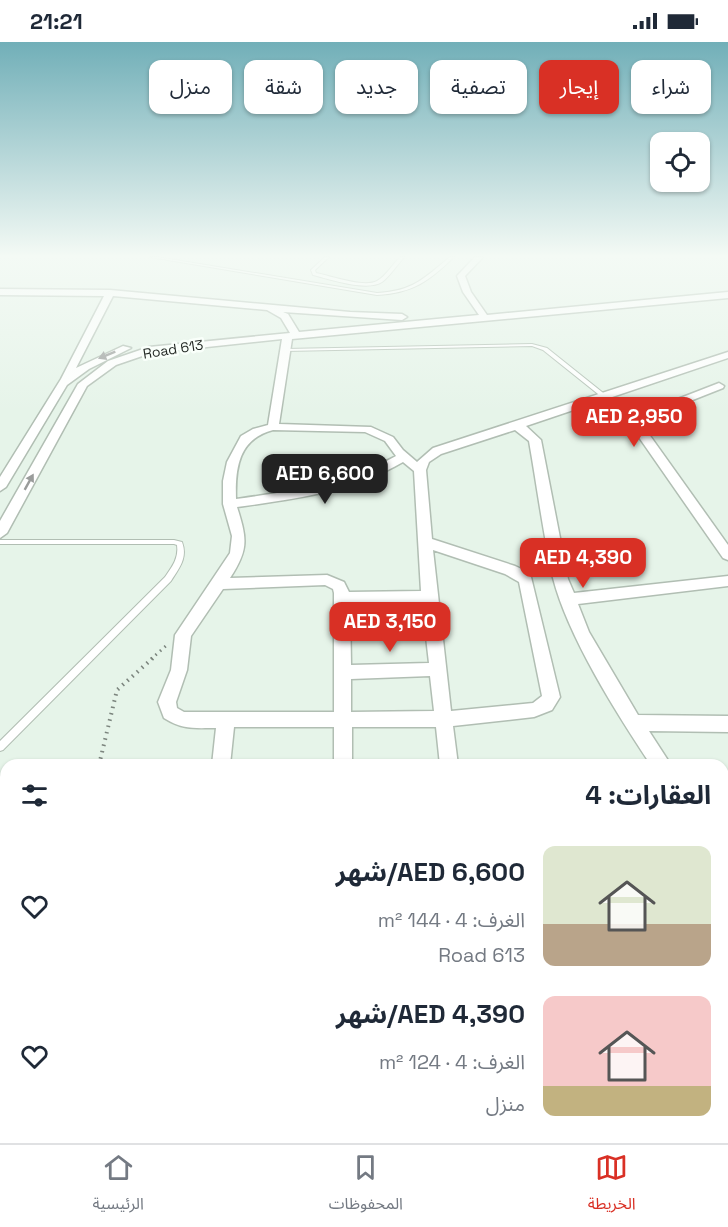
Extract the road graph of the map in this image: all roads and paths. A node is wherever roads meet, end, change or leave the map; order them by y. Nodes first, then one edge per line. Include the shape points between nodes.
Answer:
1 (102, 308) edge
2 (268, 308) edge
3 (274, 308) edge
4 (479, 308) edge
5 (535, 308) edge
6 (555, 308) edge
7 (482, 314) junction
8 (402, 317) junction
9 (292, 334) junction
10 (285, 350) junction
11 (728, 355) edge
12 (709, 381) edge
13 (63, 383) junction
14 (605, 397) junction
15 (517, 425) junction
16 (273, 428) junction
17 (403, 457) junction
18 (420, 470) junction
19 (0, 487) edge
20 (230, 504) junction
21 (0, 533) edge
22 (0, 542) edge
23 (426, 542) junction
24 (728, 555) edge
25 (728, 581) edge
26 (219, 584) junction
27 (429, 596) junction
28 (342, 598) junction
29 (569, 599) junction
30 (180, 642) junction
31 (438, 669) junction
32 (343, 672) junction
33 (443, 719) junction
34 (226, 720) junction
35 (343, 721) junction
36 (633, 723) junction
37 (728, 724) edge
38 (0, 747) edge
39 (100, 759) edge
40 (222, 759) edge
41 (344, 759) edge
42 (448, 759) edge
43 (658, 759) edge

1 - 13 street
2 - 9 street via 282,314
3 - 8 street
4 - 7 street
5 - 7 street, Road 613
6 - 7 street, Road 613
7 - 8 street, Road 613
7 - 9 street, Road 613
8 - 9 street, Road 613
9 - 10 street
9 -> 13 street, Road 613 via 160,339 103,356
21 -> 9 street, Road 613 via 83,384 112,363 149,350
10 - 14 lane via 532,345 544,349
10 - 16 street
11 - 12 street
12 - 14 street
12 - 24 street via 635,423
13 - 19 street, Road 613
14 - 15 street
15 - 18 street via 437,451 424,460
15 - 29 street via 535,440 561,579
16 - 17 street via 367,429 389,438
16 - 20 street via 257,430 242,442 230,471
17 - 18 street
17 - 20 street via 373,474 337,487
18 - 23 street
20 - 26 street via 238,544 233,563
22 - 38 lane via 174,542 182,549 168,579
23 - 27 street
23 - 33 street via 510,570 526,581 551,697 546,705 534,710
25 - 29 street
26 - 28 street via 327,580 339,586
26 - 30 street
27 - 28 street
27 - 31 street
28 - 32 street
29 - 36 street via 582,633
30 - 34 street via 178,670 167,702 170,713 182,720
30 - 39 path via 169,643 117,690
31 - 32 street
31 - 33 street
32 - 35 street
33 - 35 street
33 - 42 street
34 - 35 street
34 - 40 street
35 - 41 street
36 - 37 street
36 - 43 street

